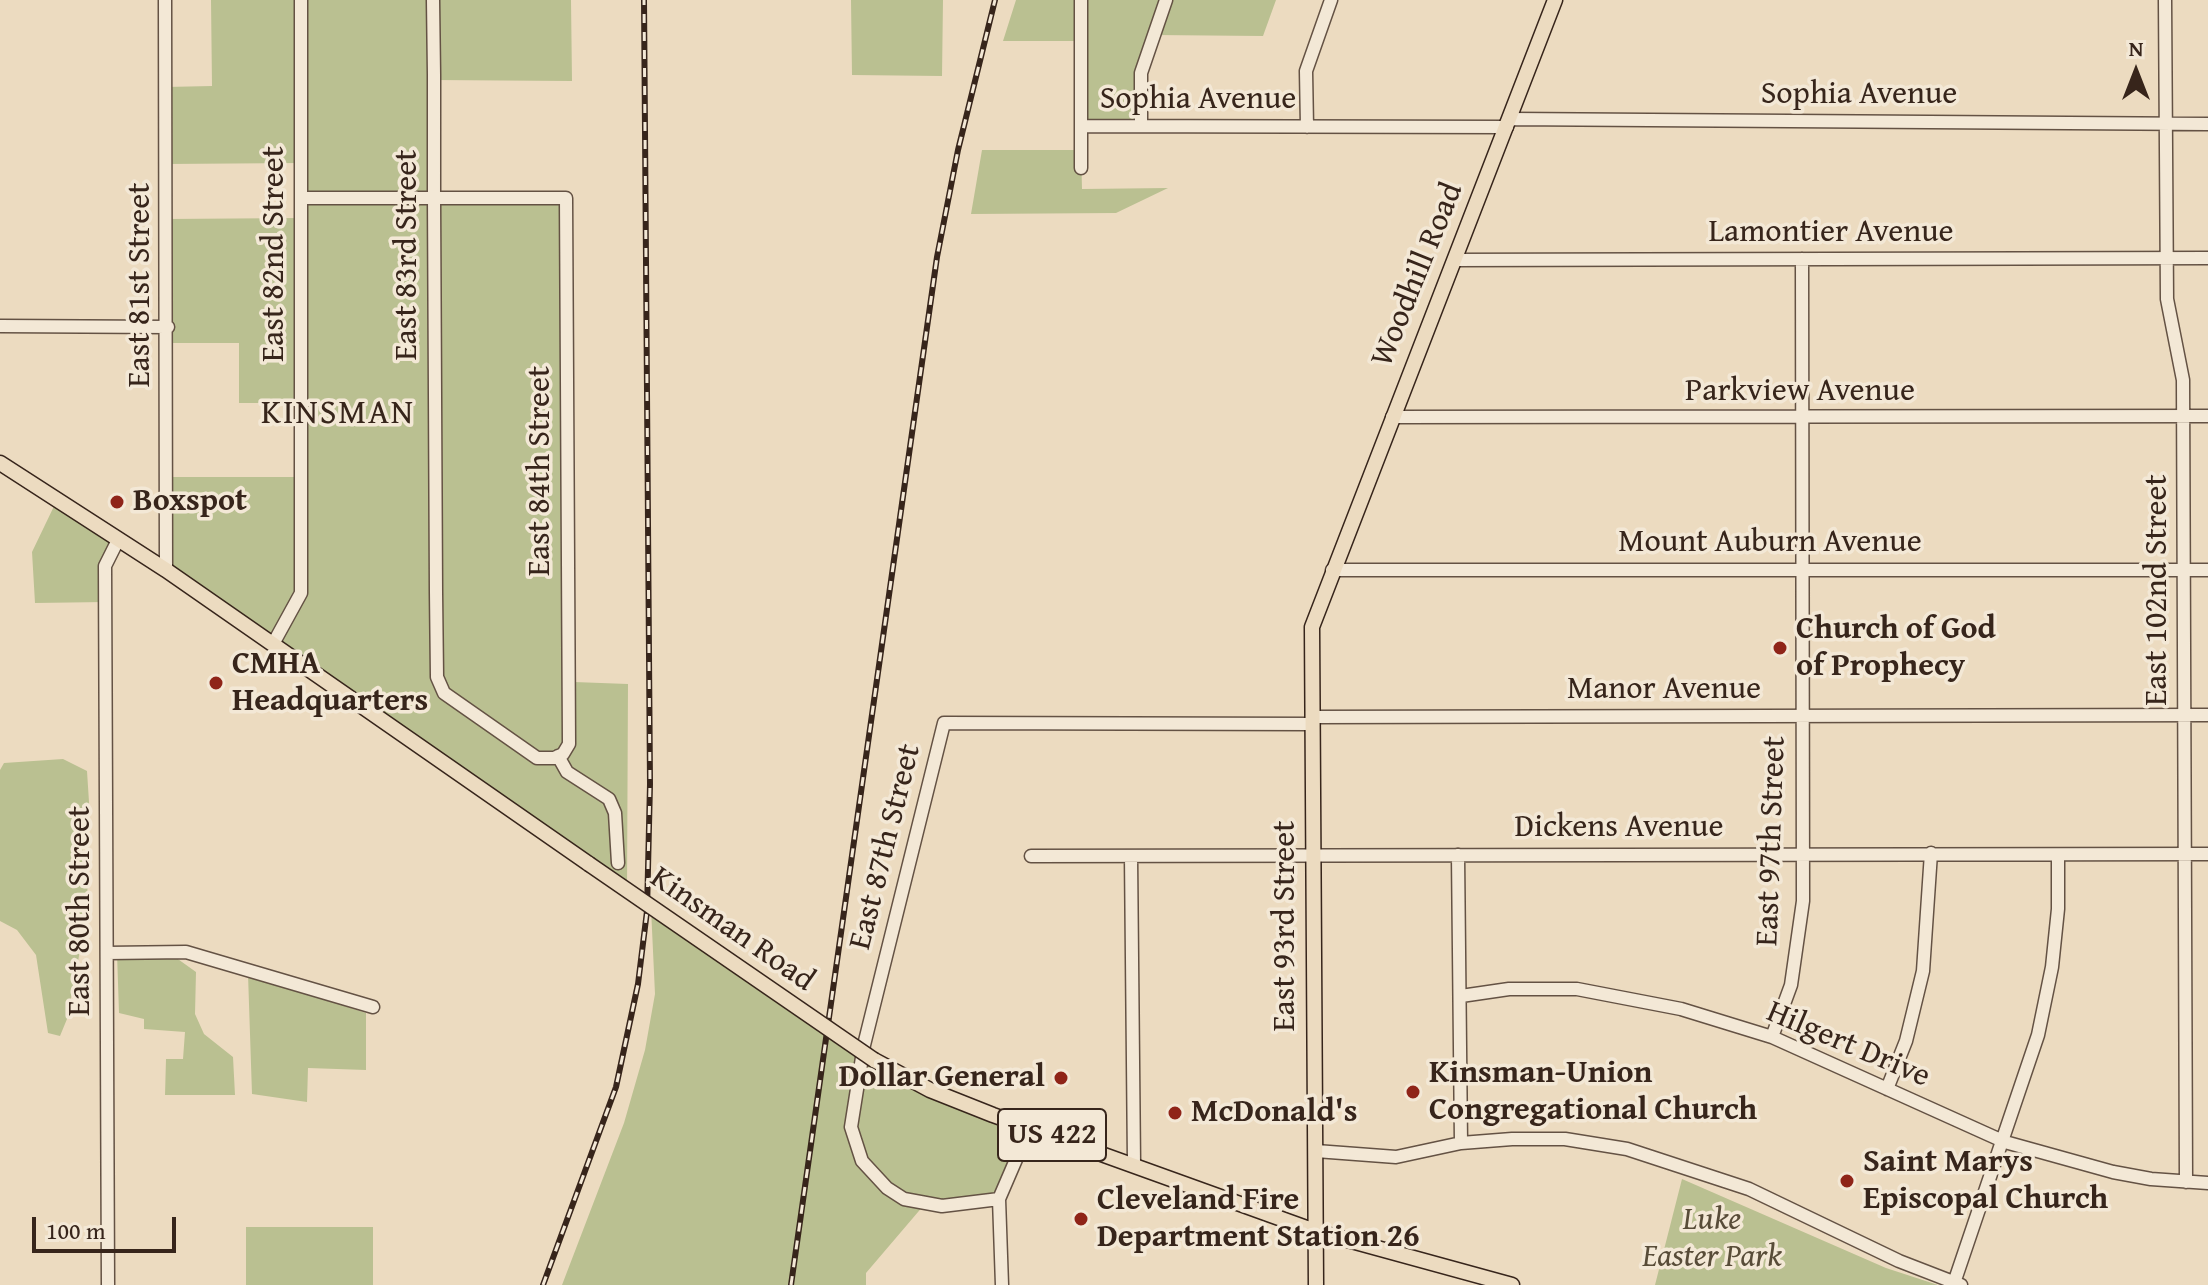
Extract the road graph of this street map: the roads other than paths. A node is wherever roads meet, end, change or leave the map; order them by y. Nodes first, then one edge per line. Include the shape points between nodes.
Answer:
1 (165, 0) edge
2 (301, 0) edge
3 (433, 0) edge
4 (1081, 0) edge
5 (1166, 0) edge
6 (1331, 0) edge
7 (1555, 0) edge
8 (2165, 0) edge
9 (1508, 123) junction
10 (2166, 124) junction
11 (2208, 124) edge
12 (1081, 126) junction
13 (1141, 126) junction
14 (1307, 127) junction
15 (1081, 168) dead end
16 (301, 198) junction
17 (434, 198) junction
18 (2167, 258) junction
19 (2208, 258) edge
20 (1802, 259) junction
21 (1454, 260) junction
22 (0, 326) edge
23 (168, 327) junction
24 (2184, 416) junction
25 (2208, 416) edge
26 (1392, 417) junction
27 (1802, 418) junction
28 (0, 463) edge
29 (118, 540) junction
30 (1802, 569) junction
31 (166, 570) junction
32 (1332, 570) junction
33 (2184, 570) junction
34 (2208, 570) edge
35 (273, 644) junction
36 (2184, 715) junction
37 (2208, 715) edge
38 (1802, 716) junction
39 (1313, 721) junction
40 (944, 723) joint
41 (558, 756) junction
42 (1802, 853) junction
43 (1931, 853) junction
44 (2208, 854) edge
45 (1458, 855) junction
46 (2058, 855) junction
47 (2184, 855) junction
48 (1031, 856) dead end
49 (1131, 856) junction
50 (1313, 856) junction
51 (618, 863) dead end
52 (107, 953) junction
53 (1461, 996) junction
54 (373, 1007) dead end
55 (1772, 1037) junction
56 (1887, 1089) junction
57 (1030, 1127) junction
58 (2005, 1142) junction
59 (1461, 1143) junction
60 (1316, 1151) junction
61 (1134, 1164) junction
62 (2186, 1182) junction
63 (2208, 1183) edge
64 (999, 1199) junction
65 (1315, 1231) junction
66 (1480, 1281) edge
67 (1957, 1284) edge
68 (108, 1285) edge
69 (1002, 1285) edge
70 (1316, 1285) edge
71 (1512, 1285) edge

1 - 23 street, East 81st Street
2 - 16 street, East 82nd Street
3 - 17 street, East 83rd Street
4 - 12 street
5 - 13 street via 1141,73
6 - 14 street via 1306,71
7 - 9 main road, Woodhill Road
8 - 10 street, East 102nd Street
9 - 10 street, Sophia Avenue
9 - 14 street, Sophia Avenue
9 - 21 main road, Woodhill Road
10 - 11 street, Sophia Avenue
10 - 18 street, East 102nd Street
12 - 13 street, Sophia Avenue
12 - 15 street
13 - 14 street, Sophia Avenue
16 - 17 street
16 - 35 street, East 82nd Street via 301,593
17 - 41 street, East 83rd Street via 437,677 444,693 537,758
17 - 41 street, East 84th Street via 566,198 569,744
18 - 19 street, Lamontier Avenue
18 - 20 street, Lamontier Avenue
18 - 24 street, East 102nd Street via 2167,299 2183,380
20 - 21 street, Lamontier Avenue
20 - 27 street, East 97th Street
21 - 26 main road, Woodhill Road
22 - 23 street
23 - 31 street, East 81st Street
24 - 25 street, Parkview Avenue
24 - 27 street, Parkview Avenue
24 - 33 street, East 102nd Street
26 - 27 street, Parkview Avenue
26 - 32 main road, Woodhill Road
27 - 30 street, East 97th Street
28 - 29 main road, Kinsman Road / US 422
29 - 31 main road, Kinsman Road / US 422
29 - 52 street, East 80th Street via 105,566
30 - 32 street, Mount Auburn Avenue
30 - 33 street, Mount Auburn Avenue
30 - 38 street, East 97th Street
31 - 35 main road, Kinsman Road / US 422
32 - 39 main road, East 93rd Street via 1312,627
33 - 34 street, Mount Auburn Avenue
33 - 36 street, East 102nd Street
35 - 57 main road, Kinsman Road / US 422, bridge via 874,1060 930,1090
36 - 37 street, Manor Avenue
36 - 38 street, Manor Avenue
36 - 47 street, East 102nd Street
38 - 39 street, Manor Avenue
38 - 42 street, East 97th Street
39 - 40 street, Manor Avenue
39 - 50 main road, East 93rd Street
40 - 64 street, East 87th Street via 864,1045 851,1127 862,1161 904,1199 942,1206
41 - 51 street via 567,772 609,799
42 - 43 street, Dickens Avenue
42 - 45 street, Dickens Avenue
42 - 55 street, East 97th Street via 1801,935 1791,985
43 - 46 street, Dickens Avenue
43 - 56 street via 1923,971 1906,1041
44 - 47 street, Dickens Avenue
45 - 50 street, Dickens Avenue
45 - 53 street
46 - 47 street, Dickens Avenue
46 - 58 street via 2052,967 2038,1035
47 - 62 street, East 102nd Street
48 - 49 street, Dickens Avenue
49 - 50 street, Dickens Avenue
49 - 61 street
50 - 60 main road, East 93rd Street
52 - 54 street via 186,952
52 - 68 street, East 80th Street
53 - 55 street, Hilgert Drive via 1546,988 1606,993
53 - 59 street
55 - 56 street, Hilgert Drive
56 - 58 street, Hilgert Drive
57 - 61 main road, Kinsman Road / US 422
57 - 64 street
58 - 62 street, Hilgert Drive via 2113,1172
58 - 67 street
59 - 60 street via 1396,1157
59 - 67 street via 1565,1139 1627,1149 1749,1189
60 - 65 main road, East 93rd Street
61 - 65 main road, Kinsman Road / US 422
62 - 63 street, Hilgert Drive
64 - 69 street
65 - 66 main road, Kinsman Road / US 422
65 - 70 main road, East 93rd Street
66 - 71 main road, Kinsman Road / US 422

